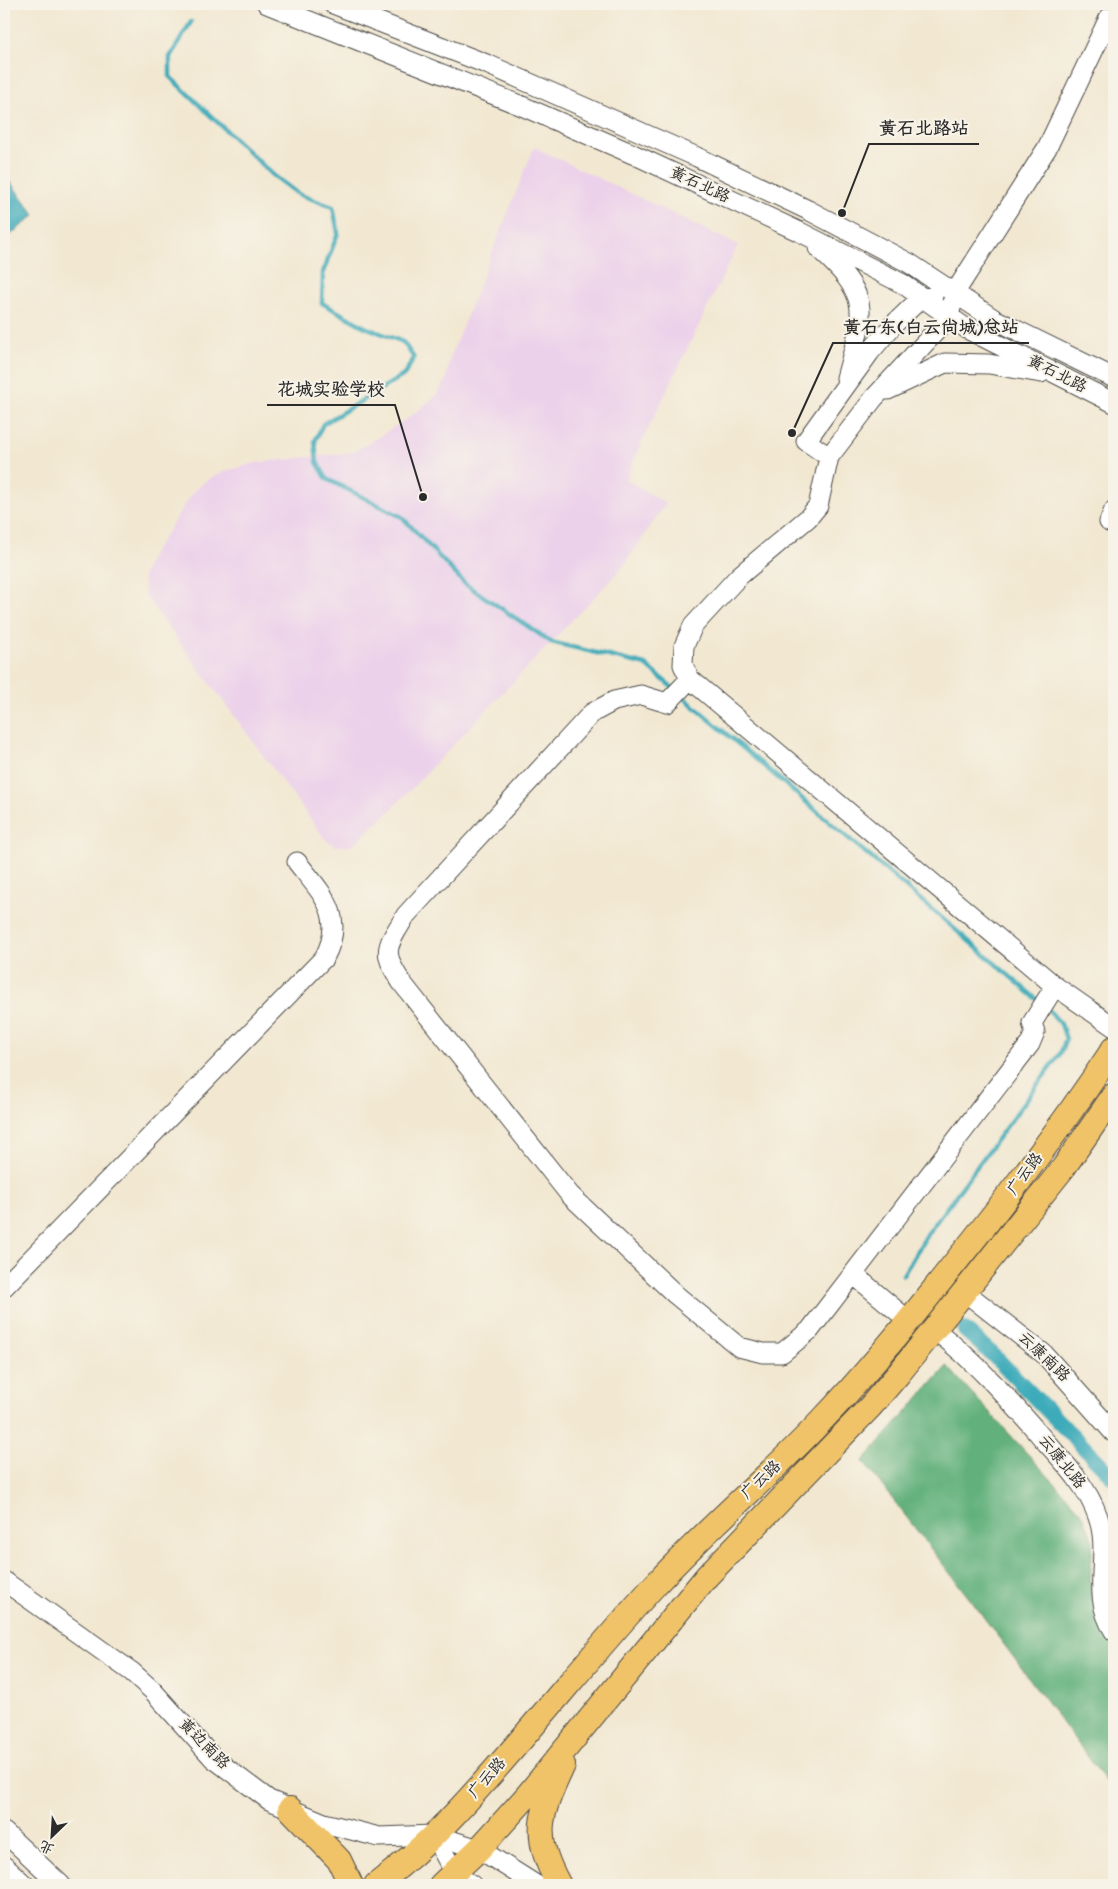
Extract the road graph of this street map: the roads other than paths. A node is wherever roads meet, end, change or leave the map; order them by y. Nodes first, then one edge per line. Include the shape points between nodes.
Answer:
1 (267, 4) edge
2 (333, 4) edge
3 (1109, 18) dead end
4 (800, 232) junction
5 (954, 294) junction
6 (921, 298) junction
7 (949, 317) junction
8 (1060, 376) junction
9 (1114, 378) edge
10 (843, 390) junction
11 (874, 398) junction
12 (1114, 403) edge
13 (829, 456) junction
14 (690, 679) junction
15 (297, 862) dead end
16 (1055, 986) junction
17 (1114, 1027) edge
18 (1114, 1048) edge
19 (1114, 1095) edge
20 (853, 1274) junction
21 (4, 1287) edge
22 (965, 1292) junction
23 (909, 1321) junction
24 (935, 1330) junction
25 (1114, 1433) edge
26 (4, 1582) edge
27 (1114, 1631) edge
28 (547, 1709) junction
29 (577, 1734) junction
30 (290, 1809) junction
31 (4, 1832) edge
32 (434, 1836) junction
33 (479, 1849) junction
34 (4, 1866) edge
35 (456, 1881) edge
36 (25, 1885) edge
37 (60, 1885) edge
38 (351, 1885) edge
39 (376, 1885) edge
40 (536, 1885) edge
41 (559, 1885) edge

1 - 4 street, 黄石北路 via 635,155
2 - 5 street, 黄石北路 via 489,65 696,157 886,250
3 - 5 street via 1047,148
4 - 6 street, 黄石北路 via 903,284
4 - 10 street via 843,272 854,286 860,305 860,324
5 - 6 street
5 - 7 street
5 - 9 street, 黄石北路 via 994,319
6 - 7 street, 黄石北路
6 - 10 street via 887,331
7 - 8 street, 黄石北路
7 - 11 street
8 - 11 street via 989,364 945,363
8 - 12 street, 黄石北路
10 - 13 street via 806,440
11 - 13 street
13 - 14 street via 818,506 739,576 693,626 684,646 683,665
14 - 16 street
14 - 20 street via 667,703 641,695 614,701 592,713 406,915 388,944 389,963 570,1195 676,1295 739,1347 763,1353 782,1353 810,1330
15 - 21 street via 328,902 332,914 334,932 324,958
16 - 17 street
16 - 20 street via 1032,1023 1035,1032 1030,1044
18 - 23 main road, 广云路 via 1027,1171
19 - 22 main road, 广云路 via 1064,1167
20 - 23 street
22 - 24 main road, 广云路
22 - 25 street, 云康南路 via 1044,1354
23 - 28 main road, 广云路 via 823,1420 667,1572
24 - 27 street, 云康北路 via 988,1376 1080,1482 1099,1518 1102,1534 1100,1589 1103,1609
24 - 29 main road, 广云路 via 870,1407 707,1576
26 - 30 street, 黄边南路 via 132,1672 213,1758 268,1800
28 - 29 main road
28 - 32 main road, 广云路
29 - 33 main road, 广云路
29 - 41 main road via 546,1802 540,1829 549,1867
30 - 32 street, 黄边南路 via 324,1823 379,1837
30 - 38 main road via 339,1860
31 - 37 street
32 - 33 street, 黄边南路
32 - 35 street
32 - 39 main road, 广云路
33 - 35 main road, 广云路
33 - 40 street, 黄边南路
34 - 36 street

